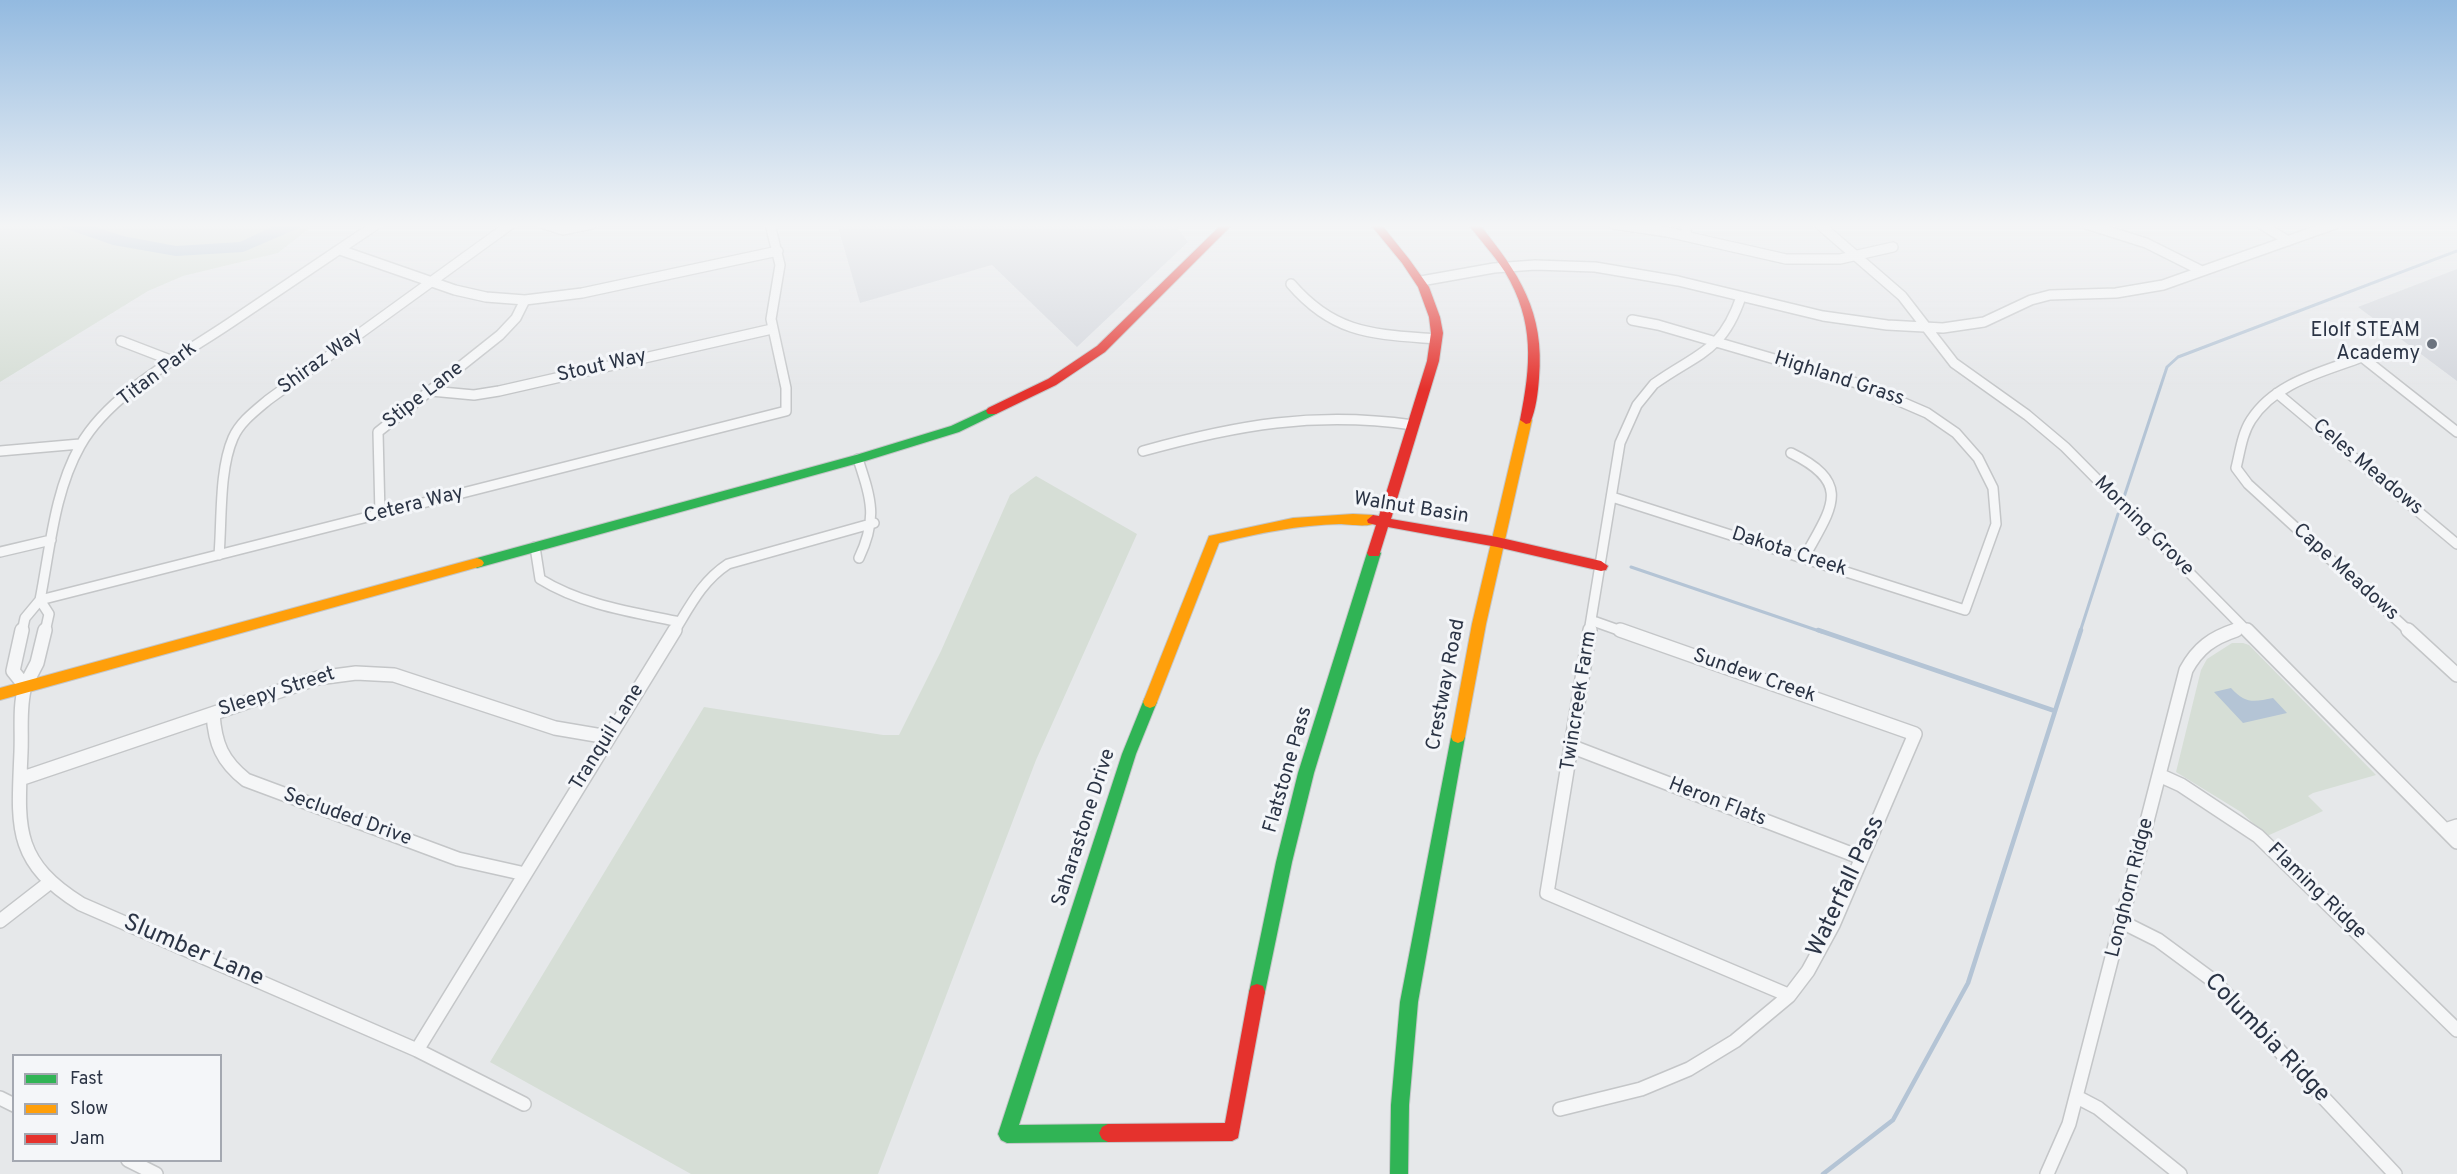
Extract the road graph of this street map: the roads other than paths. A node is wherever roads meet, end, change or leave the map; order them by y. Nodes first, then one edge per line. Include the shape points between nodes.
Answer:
1 (297, 279) edge
2 (422, 279) edge
3 (435, 279) edge
4 (648, 279) edge
5 (779, 279) edge
6 (1172, 279) edge
7 (1427, 279) edge
8 (1516, 279) edge
9 (1667, 279) edge
10 (1883, 279) edge
11 (2176, 279) edge
12 (1420, 280) joint
13 (431, 282) junction
14 (1291, 284) dead end
15 (1741, 297) junction
16 (525, 300) junction
17 (1632, 320) dead end
18 (1928, 328) junction
19 (772, 329) junction
20 (1437, 339) junction
21 (121, 341) dead end
22 (1717, 342) junction
23 (173, 361) junction
24 (431, 391) junction
25 (2277, 393) junction
26 (1413, 425) junction
27 (2457, 432) edge
28 (80, 444) junction
29 (0, 451) edge
30 (1143, 451) dead end
31 (1791, 453) dead end
32 (858, 459) junction
33 (1612, 497) junction
34 (380, 515) junction
35 (1384, 521) junction
36 (874, 523) junction
37 (1214, 539) joint
38 (51, 540) junction
39 (1497, 542) junction
40 (2457, 544) edge
41 (536, 547) junction
42 (0, 552) edge
43 (219, 555) junction
44 (860, 558) dead end
45 (1804, 558) junction
46 (1601, 566) junction
47 (40, 600) junction
48 (1965, 610) joint
49 (1593, 621) junction
50 (680, 622) junction
51 (2242, 628) junction
52 (2457, 675) edge
53 (24, 687) junction
54 (0, 694) edge
55 (213, 714) junction
56 (1915, 734) joint
57 (608, 737) junction
58 (1573, 747) junction
59 (2159, 775) junction
60 (20, 779) junction
61 (2451, 828) edge
62 (2457, 842) edge
63 (1862, 858) junction
64 (525, 874) junction
65 (49, 883) junction
66 (0, 921) edge
67 (2122, 922) junction
68 (1788, 995) junction
69 (2457, 1030) edge
70 (417, 1050) junction
71 (2077, 1097) junction
72 (524, 1104) dead end
73 (1560, 1109) dead end
74 (1007, 1134) joint
75 (130, 1162) edge
76 (156, 1174) edge
77 (1398, 1174) edge
78 (2047, 1174) edge
79 (2181, 1174) edge
80 (2395, 1174) edge

1 - 23 street, Titan Park
2 - 13 street
3 - 13 street, Shiraz Way
4 - 16 street
5 - 19 street via 771,306
6 - 32 street via 1101,349 1052,382 955,429
7 - 12 street
8 - 39 street, Crestway Road via 1533,318 1537,356
9 - 15 street
10 - 18 street, Morning Grove
11 - 18 street via 2143,289 2050,295 1978,323
12 - 20 street, Flatstone Pass via 1433,310
13 - 16 street via 486,297
13 - 43 street, Shiraz Way via 268,400 240,427 228,458
14 - 20 street via 1315,311 1345,327 1373,334
15 - 18 street via 1823,316
15 - 22 street, Twincreek Farm via 1728,329
16 - 24 street, Stipe Lane via 510,325
17 - 22 street, Highland Grass
18 - 51 street, Morning Grove via 1964,372 2065,447
19 - 24 street, Stout Way via 499,391 474,395
19 - 34 street, Cetera Way via 788,395 786,411
20 - 26 street, Flatstone Pass
21 - 23 street
22 - 33 street, Twincreek Farm via 1669,372 1638,402 1620,443
22 - 48 street, Highland Grass via 1901,398 1943,423 1973,452 1989,478 1997,509 1996,524
23 - 28 street, Titan Park via 126,396
24 - 34 street, Stipe Lane via 378,432
25 - 27 street via 2361,357
25 - 40 street, Celes Meadows
25 - 52 street, Cape Meadows via 2250,422 2236,468 2248,484
26 - 30 street via 1353,418 1283,420 1212,432
26 - 35 street, Flatstone Pass
28 - 29 street
28 - 38 street, Titan Park
31 - 45 street via 1822,471 1834,495
32 - 36 street via 872,500
32 - 41 street
33 - 45 street, Dakota Creek
33 - 46 street, Twincreek Farm
34 - 43 street, Cetera Way
35 - 37 street, Walnut Basin via 1308,518
35 - 39 street, Walnut Basin
35 - 74 street, Flatstone Pass via 1306,773 1251,1021 1232,1132
36 - 44 street
36 - 50 street, Tranquil Lane via 728,564 712,573 697,589
37 - 74 street, Saharastone Drive via 1129,754
38 - 42 street
38 - 47 street, Titan Park
39 - 46 street, Walnut Basin
39 - 77 street, Crestway Road via 1442,808 1409,1002
41 - 50 street via 540,579 550,586 620,609
41 - 53 street
43 - 47 street, Cetera Way
45 - 48 street, Dakota Creek
46 - 49 street, Twincreek Farm
47 - 53 street via 49,614 38,663
47 - 53 street via 25,618 12,670
49 - 56 street, Sundew Creek
49 - 58 street, Twincreek Farm
50 - 57 street, Tranquil Lane
51 - 59 street, Longhorn Ridge via 2211,639 2192,657
51 - 61 street, Morning Grove
53 - 54 street
53 - 60 street, Slumber Lane
55 - 57 street, Sleepy Street via 318,678 367,671 394,675 555,728
55 - 60 street, Sleepy Street
55 - 64 street, Secluded Drive via 218,753 228,767 246,780 458,859
56 - 63 street, Waterfall Pass
57 - 64 street, Tranquil Lane
58 - 63 street, Heron Flats
58 - 68 street, Twincreek Farm via 1547,893
59 - 67 street, Longhorn Ridge
59 - 69 street, Flaming Ridge via 2181,785 2258,836
60 - 65 street, Slumber Lane via 21,837 33,863
61 - 62 street, Morning Grove
63 - 68 street, Waterfall Pass via 1835,922
64 - 70 street, Tranquil Lane
65 - 66 street
65 - 70 street, Slumber Lane via 81,904
67 - 71 street, Longhorn Ridge
67 - 80 street, Columbia Ridge via 2158,940 2215,982
68 - 73 street, Waterfall Pass via 1708,1061 1651,1087
70 - 72 street, Slumber Lane
71 - 78 street, Longhorn Ridge via 2070,1124
71 - 79 street via 2098,1108
75 - 76 street

